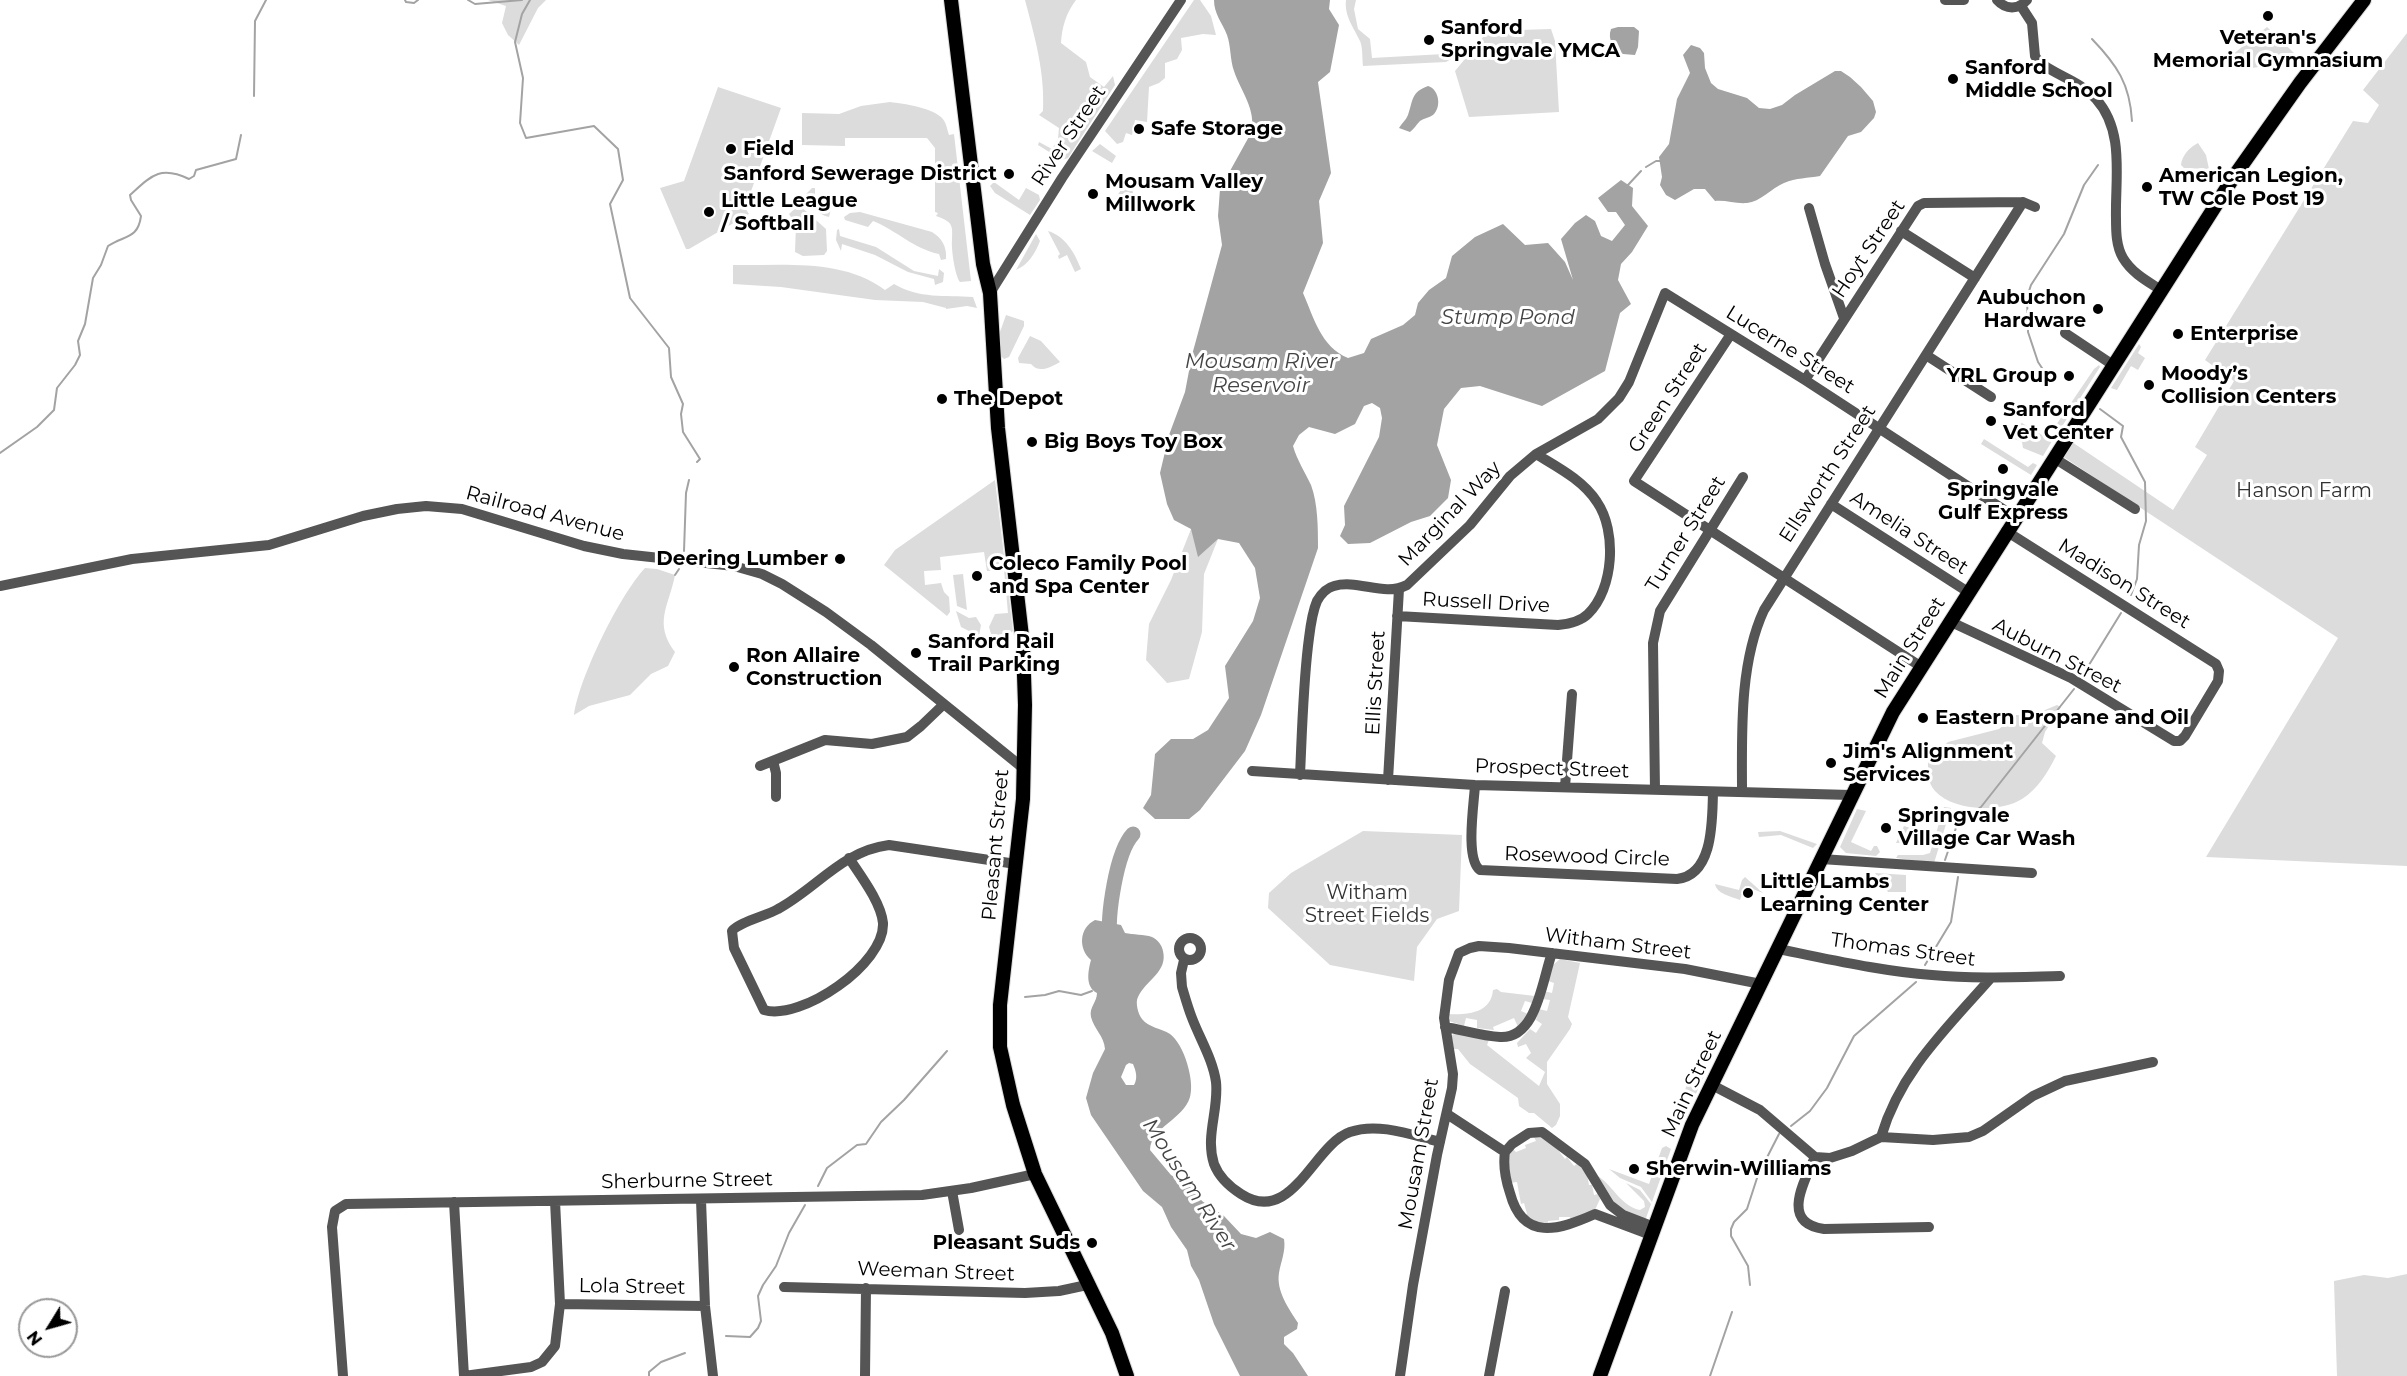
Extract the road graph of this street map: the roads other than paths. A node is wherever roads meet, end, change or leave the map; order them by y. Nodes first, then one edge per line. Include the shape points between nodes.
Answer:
1 (951, 0) edge
2 (1181, 0) edge
3 (1945, 0) edge
4 (1964, 0) edge
5 (1997, 0) edge
6 (2364, 0) edge
7 (2024, 3) edge
8 (2023, 202) junction
9 (2035, 207) dead end
10 (1809, 208) dead end
11 (1901, 231) junction
12 (1976, 278) junction
13 (2162, 290) junction
14 (990, 293) junction
15 (1665, 293) joint
16 (1844, 318) junction
17 (2064, 333) dead end
18 (1731, 334) junction
19 (1926, 355) junction
20 (2113, 365) junction
21 (1805, 380) junction
22 (1991, 397) dead end
23 (1879, 429) junction
24 (1536, 454) junction
25 (2054, 458) junction
26 (1743, 477) dead end
27 (1830, 504) junction
28 (2135, 509) dead end
29 (2015, 517) junction
30 (1708, 531) junction
31 (2006, 531) junction
32 (1783, 579) junction
33 (0, 586) edge
34 (1399, 589) junction
35 (1968, 592) junction
36 (1397, 616) junction
37 (1949, 621) junction
38 (1920, 666) junction
39 (1572, 694) dead end
40 (944, 704) junction
41 (2180, 741) joint
42 (773, 761) junction
43 (760, 766) dead end
44 (1023, 768) junction
45 (1252, 771) dead end
46 (1300, 775) junction
47 (1388, 780) junction
48 (1474, 785) junction
49 (1565, 787) junction
50 (1655, 790) junction
51 (1713, 792) junction
52 (1742, 792) junction
53 (1851, 795) junction
54 (776, 797) dead end
55 (849, 858) junction
56 (1821, 859) junction
57 (1016, 864) junction
58 (2032, 873) dead end
59 (1470, 948) joint
60 (1778, 949) junction
61 (1552, 953) junction
62 (1184, 960) dead end
63 (2060, 976) dead end
64 (1990, 979) junction
65 (1761, 984) junction
66 (1445, 1027) junction
67 (2153, 1062) dead end
68 (1712, 1085) junction
69 (1447, 1114) junction
70 (1881, 1137) junction
71 (1440, 1142) junction
72 (1505, 1152) junction
73 (1815, 1157) junction
74 (1035, 1174) junction
75 (952, 1191) junction
76 (1604, 1197) junction
77 (701, 1200) junction
78 (555, 1201) junction
79 (453, 1202) junction
80 (1595, 1214) junction
81 (1929, 1227) dead end
82 (959, 1230) dead end
83 (1653, 1231) junction
84 (1087, 1285) junction
85 (784, 1287) dead end
86 (866, 1288) junction
87 (1505, 1291) dead end
88 (560, 1304) junction
89 (705, 1306) junction
90 (342, 1376) edge
91 (464, 1376) edge
92 (713, 1376) edge
93 (865, 1376) edge
94 (1127, 1376) edge
95 (1400, 1376) edge
96 (1489, 1376) edge
97 (1600, 1376) edge

1 - 14 main road, Pleasant Street via 983,264
2 - 14 street, River Street
3 - 4 street
5 - 7 street via 2007,7
6 - 13 main road, Main Street via 2264,132
7 - 13 street via 2032,22 2039,62 2097,99 2112,124 2120,251 2134,272
8 - 9 street, Hoyt Street
8 - 11 street, Hoyt Street via 1924,203 1916,208
8 - 12 street, Ellsworth Street
10 - 16 street
11 - 12 street
11 - 16 street, Hoyt Street
12 - 19 street, Ellsworth Street
13 - 20 main road, Main Street
14 - 44 main road, Pleasant Street via 998,428 1023,645
15 - 18 street, Lucerne Street
15 - 24 street, Marginal Way via 1619,398 1598,418
16 - 21 street, Hoyt Street
17 - 20 street
18 - 21 street, Lucerne Street
18 - 30 street, Green Street via 1634,481
19 - 22 street
19 - 23 street, Ellsworth Street
20 - 25 main road, Main Street
21 - 23 street, Lucerne Street
23 - 27 street, Ellsworth Street
23 - 29 street, Lucerne Street
24 - 34 street, Marginal Way via 1510,476 1459,536
24 - 36 street, Russell Drive via 1590,492 1605,518 1609,543 1605,584 1588,614 1558,625
25 - 28 street
25 - 29 main road, Main Street
26 - 30 street, Turner Street
27 - 32 street, Ellsworth Street
27 - 35 street, Amelia Street
29 - 31 main road, Main Street
30 - 32 street
30 - 50 street, Turner Street via 1667,597 1656,626
31 - 35 main road, Main Street
31 - 41 street, Madison Street via 2213,662 2219,671 2218,681
32 - 38 street
32 - 52 street, Ellsworth Street via 1759,621 1746,682
33 - 40 street, Railroad Avenue via 132,559 269,545 378,512 440,506 602,550 734,566 762,574 835,618
34 - 36 street, Ellis Street
34 - 46 street, Marginal Way via 1341,585 1327,590 1318,600 1305,675
35 - 37 main road, Main Street
36 - 47 street, Ellis Street
37 - 38 main road, Main Street
37 - 41 street, Auburn Street via 2063,674
38 - 53 main road, Main Street
39 - 49 street
40 - 42 street via 914,732 898,740 872,744 825,740
40 - 44 street, Railroad Avenue
42 - 43 street
42 - 54 street
44 - 57 main road, Pleasant Street
45 - 46 street, Prospect Street
46 - 47 street, Prospect Street
47 - 48 street, Prospect Street
48 - 49 street, Prospect Street
48 - 51 street, Rosewood Circle via 1472,854 1480,870 1670,879 1687,877 1702,861 1711,832
49 - 50 street, Prospect Street
50 - 51 street, Prospect Street
51 - 52 street, Prospect Street
52 - 53 street, Prospect Street
53 - 56 main road, Main Street
55 - 55 street via 880,912 882,933 875,950 834,989 800,1005 767,1012 761,1008 731,933 735,927 790,902
55 - 57 street via 872,847 889,845
56 - 58 street
56 - 60 main road, Main Street
57 - 74 main road, Pleasant Street via 1000,1005 1000,1039 1012,1102
59 - 61 street, Witham Street
59 - 66 street, Mousam Street via 1459,953 1452,965
60 - 64 street, Thomas Street via 1910,973
60 - 65 main road, Main Street
61 - 65 street, Witham Street via 1685,969
61 - 66 street via 1531,1018 1519,1033 1502,1037
62 - 71 street via 1182,987 1215,1081 1210,1132 1215,1164 1225,1182 1244,1196 1260,1201 1277,1200 1300,1182 1340,1137 1359,1129 1384,1129
63 - 64 street, Thomas Street
64 - 70 street via 1910,1072
65 - 68 main road, Main Street
66 - 69 street, Mousam Street via 1453,1074
67 - 70 street via 2065,1081 2033,1096 1969,1137
68 - 73 street via 1760,1110
68 - 83 main road, Main Street via 1684,1143
69 - 71 street, Mousam Street
69 - 72 street
70 - 73 street via 1830,1158
71 - 95 street, Mousam Street
72 - 76 street via 1529,1133 1542,1132 1585,1164
72 - 80 street via 1507,1183 1522,1220 1534,1226 1555,1228
73 - 81 street via 1798,1204 1801,1215 1810,1224 1824,1229
74 - 75 street, Sherburne Street
74 - 84 main road, Pleasant Street
75 - 77 street, Sherburne Street
75 - 82 street
76 - 80 street
76 - 83 street via 1623,1215
77 - 78 street, Sherburne Street
77 - 89 street
78 - 79 street, Sherburne Street
78 - 88 street
79 - 90 street, Sherburne Street via 346,1204 334,1214
79 - 91 street
80 - 83 street
83 - 97 main road, Main Street
84 - 86 street, Weeman Street via 1025,1293
84 - 94 main road, Pleasant Street via 1112,1333
85 - 86 street, Weeman Street
86 - 93 street
87 - 96 street
88 - 89 street, Lola Street
88 - 91 street via 555,1346 542,1362 522,1369
89 - 92 street

